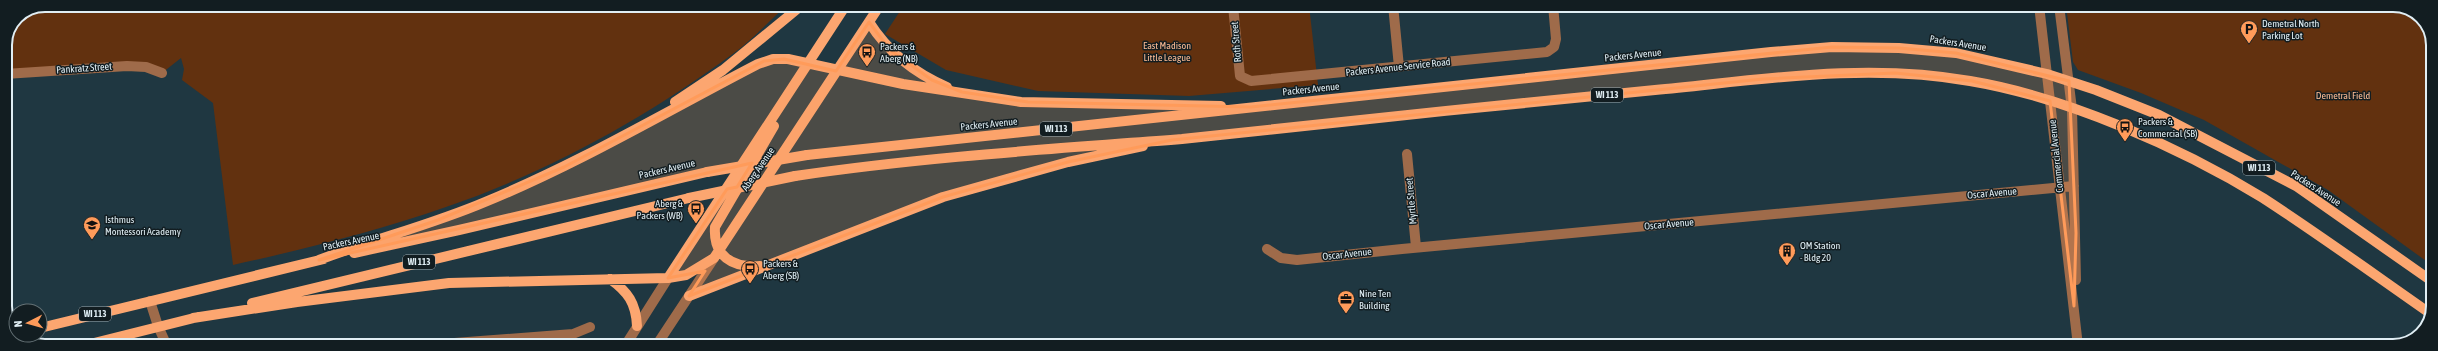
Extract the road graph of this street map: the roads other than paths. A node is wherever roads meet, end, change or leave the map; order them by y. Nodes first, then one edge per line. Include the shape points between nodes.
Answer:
1 (793, 12) edge
2 (841, 12) edge
3 (875, 12) edge
4 (1234, 12) edge
5 (1394, 12) edge
6 (1554, 12) edge
7 (2040, 12) edge
8 (2060, 12) edge
9 (869, 22) junction
10 (807, 65) junction
11 (1399, 67) junction
12 (836, 71) junction
13 (162, 73) dead end
14 (12, 74) edge
15 (2047, 74) junction
16 (1242, 78) joint
17 (2069, 81) junction
18 (962, 92) junction
19 (2050, 101) junction
20 (1251, 107) junction
21 (2072, 109) junction
22 (775, 116) junction
23 (638, 127) junction
24 (1172, 140) junction
25 (1407, 154) dead end
26 (2074, 186) junction
27 (2059, 188) junction
28 (1416, 247) junction
29 (1267, 249) dead end
30 (716, 254) junction
31 (319, 260) junction
32 (767, 266) junction
33 (2426, 277) edge
34 (668, 278) junction
35 (610, 279) junction
36 (689, 296) junction
37 (150, 301) junction
38 (2074, 306) junction
39 (2426, 311) edge
40 (193, 318) junction
41 (48, 326) edge
42 (158, 326) junction
43 (637, 326) junction
44 (590, 327) dead end
45 (109, 339) edge
46 (164, 339) edge
47 (507, 339) edge
48 (630, 339) edge
49 (661, 339) edge
50 (2077, 339) edge

1 - 23 main road via 723,70
2 - 10 main road, Aberg Avenue
3 - 9 main road, Aberg Avenue
4 - 16 street, Roth Street via 1238,65
5 - 11 street
6 - 11 street, Packers Avenue Service Road via 1556,39 1554,47 1547,52
7 - 15 street, Commercial Avenue
8 - 17 street, Commercial Avenue
9 - 12 main road, Aberg Avenue
9 - 18 main road via 890,50 914,70
10 - 12 main road
10 - 22 main road, Aberg Avenue
10 - 23 main road via 784,59 764,61
11 - 16 street, Packers Avenue Service Road via 1251,82
12 - 18 main road
12 - 30 main road, Aberg Avenue
13 - 14 street, Pankratz Street via 146,67 127,66
15 - 17 main road, Packers Avenue / WI 113
15 - 19 street, Commercial Avenue
15 - 20 main road, Packers Avenue / WI 113 via 1956,53 1899,48 1832,47
17 - 21 street, Commercial Avenue
17 - 33 main road, Packers Avenue / WI 113 via 2159,115 2296,186
18 - 20 main road via 1028,102
19 - 21 main road, WI 113
19 - 24 main road, WI 113 via 1972,81 1933,76 1895,72 1825,73
19 - 27 street, Commercial Avenue
20 - 31 main road, Packers Avenue / WI 113, bridge via 807,155 707,172
21 - 26 street, Commercial Avenue
21 - 39 main road, WI 113 via 2146,136 2261,198
22 - 30 main road via 771,135 716,221
22 - 34 main road, Aberg Avenue
23 - 31 main road via 564,168 484,203
24 - 32 main road via 1068,162 943,197
24 - 40 main road, WI 113, bridge via 1065,147 795,176 689,198
25 - 28 street, Myrtle Street
26 - 27 street, Oscar Avenue
26 - 38 street, Commercial Avenue
27 - 28 street, Oscar Avenue
27 - 38 street, Commercial Avenue
28 - 29 street, Oscar Avenue via 1297,260 1281,258
30 - 32 main road via 742,265
30 - 34 main road via 686,276
30 - 36 street, Aberg Avenue
31 - 37 main road, Packers Avenue / WI 113
32 - 36 main road
34 - 35 main road
34 - 43 street, Aberg Avenue
35 - 40 main road via 449,283
35 - 43 main road via 632,299
36 - 49 street, Aberg Avenue
37 - 41 main road, Packers Avenue / WI 113
37 - 42 street
38 - 50 street, Commercial Avenue
40 - 42 main road, WI 113
42 - 45 main road, WI 113
42 - 46 street
43 - 48 street, Aberg Avenue
44 - 47 street via 573,334

